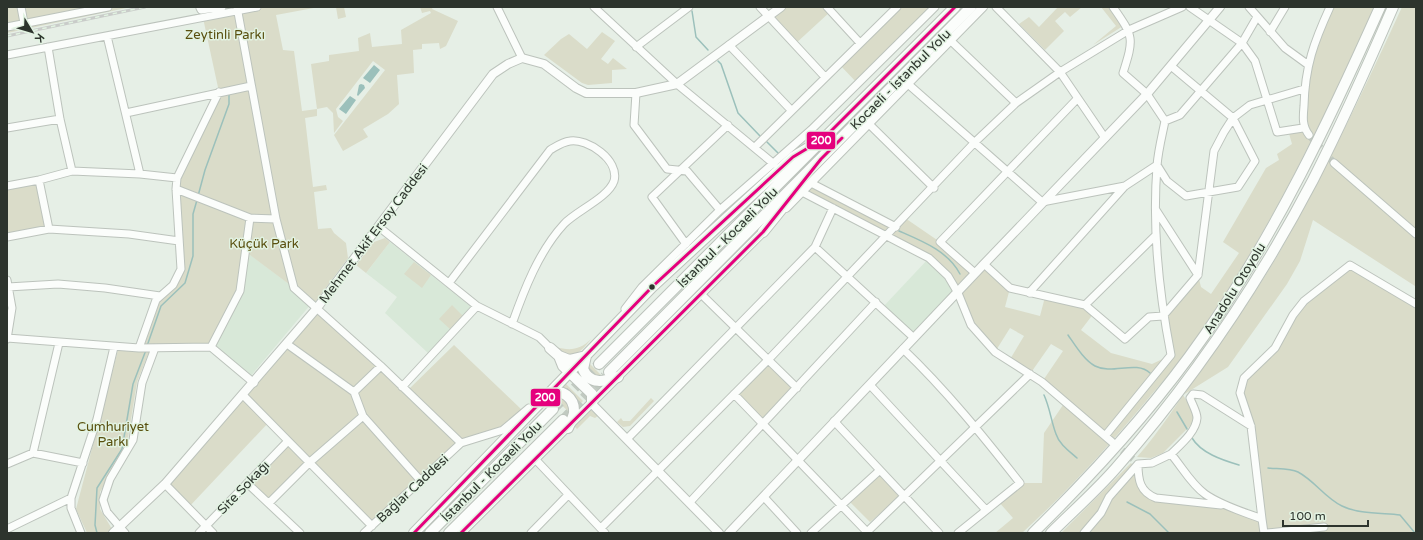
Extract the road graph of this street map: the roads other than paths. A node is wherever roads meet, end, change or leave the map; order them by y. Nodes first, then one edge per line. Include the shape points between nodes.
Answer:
1 (22, 7) edge
2 (108, 7) edge
3 (222, 7) edge
4 (257, 7) edge
5 (497, 7) edge
6 (689, 7) edge
7 (760, 7) edge
8 (782, 7) edge
9 (827, 7) edge
10 (896, 7) edge
11 (935, 7) edge
12 (955, 7) edge
13 (971, 7) edge
14 (983, 7) edge
15 (996, 7) edge
16 (1113, 7) edge
17 (1182, 7) edge
18 (1190, 7) edge
19 (1220, 7) edge
20 (1249, 7) edge
21 (1285, 7) edge
22 (1330, 7) edge
23 (1380, 7) edge
24 (1393, 7) edge
25 (93, 8) edge
26 (200, 8) dead end
27 (597, 8) edge
28 (238, 9) edge
29 (767, 17) junction
30 (1257, 17) junction
31 (1209, 21) junction
32 (24, 23) junction
33 (7, 27) edge
34 (1129, 30) junction
35 (1270, 32) junction
36 (107, 36) junction
37 (950, 40) junction
38 (860, 43) junction
39 (1242, 43) junction
40 (729, 46) junction
41 (48, 47) junction
42 (636, 47) junction
43 (7, 55) edge
44 (522, 58) junction
45 (1307, 64) junction
46 (1171, 66) junction
47 (1060, 72) junction
48 (825, 77) junction
49 (677, 84) junction
50 (908, 84) junction
51 (251, 86) junction
52 (1304, 89) junction
53 (1201, 91) junction
54 (219, 92) junction
55 (636, 93) junction
56 (1148, 94) junction
57 (1077, 99) junction
58 (1267, 99) junction
59 (1016, 103) junction
60 (791, 110) junction
61 (126, 113) junction
62 (1233, 118) junction
63 (60, 119) junction
64 (1165, 121) junction
65 (869, 124) junction
66 (728, 125) junction
67 (7, 128) edge
68 (1303, 128) junction
69 (1309, 135) tunnel mouth
70 (1105, 138) junction
71 (823, 140) junction
72 (975, 142) junction
73 (755, 147) junction
74 (821, 159) junction
75 (1334, 163) tunnel mouth
76 (774, 164) junction
77 (1157, 165) junction
78 (72, 171) junction
79 (680, 171) junction
80 (1008, 171) junction
81 (140, 174) junction
82 (177, 178) junction
83 (39, 180) junction
84 (811, 183) junction
85 (7, 186) edge
86 (1125, 186) junction
87 (176, 188) junction
88 (934, 188) junction
89 (802, 192) junction
90 (1209, 192) junction
91 (1042, 202) junction
92 (833, 208) junction
93 (720, 210) junction
94 (1156, 210) junction
95 (250, 218) junction
96 (276, 219) junction
97 (379, 227) junction
98 (896, 227) junction
99 (49, 229) junction
100 (763, 232) junction
101 (1416, 234) edge
102 (888, 235) junction
103 (1156, 235) junction
104 (7, 237) edge
105 (180, 241) junction
106 (686, 244) junction
107 (815, 248) junction
108 (984, 264) junction
109 (975, 273) junction
110 (1198, 275) junction
111 (849, 277) junction
112 (449, 283) junction
113 (8, 284) edge
114 (958, 293) junction
115 (1029, 293) junction
116 (701, 294) junction
117 (160, 296) junction
118 (876, 302) junction
119 (1416, 304) edge
120 (1085, 305) junction
121 (477, 306) junction
122 (316, 308) junction
123 (1164, 316) junction
124 (512, 324) junction
125 (736, 328) junction
126 (7, 338) edge
127 (914, 338) junction
128 (603, 339) junction
129 (59, 343) junction
130 (287, 344) junction
131 (114, 347) junction
132 (211, 347) junction
133 (139, 348) junction
134 (155, 348) junction
135 (550, 348) junction
136 (903, 349) junction
137 (559, 356) junction
138 (586, 356) junction
139 (769, 359) junction
140 (599, 364) tunnel mouth
141 (381, 366) junction
142 (609, 372) tunnel mouth
143 (564, 374) junction
144 (1030, 374) junction
145 (618, 377) junction
146 (254, 383) junction
147 (870, 384) junction
148 (402, 387) junction
149 (797, 388) junction
150 (354, 392) junction
151 (734, 394) junction
152 (242, 395) junction
153 (546, 396) junction
154 (592, 404) junction
155 (553, 408) tunnel mouth
156 (363, 416) junction
157 (834, 421) junction
158 (565, 424) junction
159 (763, 424) junction
160 (1251, 426) junction
161 (977, 427) junction
162 (1105, 436) junction
163 (627, 439) junction
164 (288, 441) junction
165 (1112, 442) tunnel mouth
166 (461, 443) junction
167 (32, 453) junction
168 (1171, 454) junction
169 (536, 460) junction
170 (799, 460) junction
171 (310, 462) junction
172 (941, 462) junction
173 (1136, 462) junction
174 (83, 463) junction
175 (7, 464) edge
176 (658, 470) junction
177 (880, 470) junction
178 (420, 480) junction
179 (247, 483) junction
180 (165, 484) junction
181 (568, 495) junction
182 (905, 496) junction
183 (764, 497) junction
184 (71, 498) junction
185 (268, 502) junction
186 (690, 502) junction
187 (842, 506) junction
188 (1227, 506) junction
189 (986, 510) junction
190 (1262, 520) junction
191 (206, 526) junction
192 (372, 526) junction
193 (1324, 527) dead end
194 (7, 529) edge
195 (119, 531) edge
196 (603, 531) edge
197 (81, 533) edge
198 (198, 533) edge
199 (213, 533) edge
200 (300, 533) edge
201 (364, 533) edge
202 (414, 533) edge
203 (430, 533) edge
204 (449, 533) edge
205 (461, 533) edge
206 (530, 533) edge
207 (720, 533) edge
208 (729, 533) edge
209 (797, 533) edge
210 (811, 533) edge
211 (867, 533) edge
212 (939, 533) edge
213 (958, 533) edge
214 (1033, 533) edge
215 (1051, 533) edge
216 (1084, 533) edge
217 (1266, 533) edge

1 - 32 street
2 - 25 street
3 - 26 street via 201,10
4 - 28 street
5 - 44 street
6 - 42 street
7 - 29 street
8 - 29 main road
9 - 38 street
10 - 38 street
11 - 76 street
12 - 71 highway, İstanbul - Kocaeli Yolu
13 - 74 highway, Kocaeli - İstanbul Yolu
14 - 37 main road
15 - 47 street
16 - 34 street
17 - 34 street
18 - 31 street
19 - 31 main road
20 - 30 street
21 - 35 street
22 - 45 street
23 - 214 highway, Anadolu Otoyolu via 1302,175 1232,295 1200,342 1135,425 1102,463
24 - 215 highway, Anadolu Otoyolu via 1346,113 1312,181 1244,298 1174,398 1146,433 1115,470
25 - 32 street
27 - 42 street
28 - 36 street
28 - 51 street
29 - 40 main road
29 - 48 street
30 - 35 street
30 - 39 street
31 - 39 street
31 - 46 main road
32 - 33 street
34 - 47 street
34 - 56 street via 1131,44 1123,73
35 - 45 street via 1285,48
36 - 41 street
36 - 61 street
37 - 50 main road
37 - 59 street
38 - 48 street
39 - 53 street
39 - 58 street via 1255,61
40 - 49 main road
40 - 60 street
41 - 43 street
41 - 63 street
42 - 49 street
44 - 55 main road via 544,64 586,93
44 - 97 main road, Mehmet Akif Ersoy Caddesi via 493,74
45 - 52 street
46 - 53 street
46 - 56 main road
47 - 57 street
47 - 59 street
48 - 60 street
49 - 55 main road
49 - 66 street
50 - 65 main road
50 - 72 street
51 - 54 street
51 - 96 street
52 - 58 street
52 - 68 street
53 - 62 street
53 - 64 street via 1180,115
54 - 61 street
54 - 82 street
55 - 79 street via 634,125 667,169
56 - 64 street
56 - 70 main road
57 - 70 street
57 - 80 street
58 - 62 street via 1250,105
58 - 68 street via 1277,132
59 - 72 street
60 - 73 street
61 - 81 street
62 - 90 street via 1214,151
62 - 90 street via 1255,161 1238,187
63 - 67 street
63 - 78 street
64 - 77 street
65 - 84 main road
65 - 88 street
66 - 73 street
66 - 79 street
68 - 69 street
70 - 91 main road
71 - 128 highway via 793,157 765,182 652,287
71 - 140 highway, İstanbul - Kocaeli Yolu
72 - 80 street
72 - 88 street
73 - 76 street
74 - 100 highway
74 - 142 highway, Kocaeli - İstanbul Yolu
75 - 101 street
76 - 93 street
77 - 86 street
77 - 90 street via 1167,181 1186,196
77 - 94 street
78 - 81 street
78 - 83 street
79 - 93 street via 687,172
79 - 106 street via 652,198
80 - 91 street
80 - 109 street via 940,242
81 - 82 street
82 - 87 street
83 - 85 street
83 - 99 street
84 - 89 main road
84 - 98 street
86 - 91 street
86 - 115 street
87 - 95 street
87 - 105 street
88 - 98 street
89 - 92 street
89 - 100 main road
90 - 110 street
91 - 108 main road
92 - 102 street
92 - 107 street
93 - 106 street
94 - 103 street
94 - 110 street
95 - 96 street
95 - 132 street via 240,291
96 - 122 street via 294,288
97 - 112 street
97 - 122 main road, Mehmet Akif Ersoy Caddesi
98 - 102 street
99 - 104 street
99 - 105 street via 129,234
100 - 116 main road
102 - 111 street
102 - 114 street via 929,258 948,276
103 - 120 street
103 - 123 street
105 - 117 street via 181,269 174,285
106 - 128 street via 642,288
107 - 111 street
107 - 125 street
108 - 109 main road
108 - 115 street via 1010,288
109 - 114 main road
110 - 123 street
111 - 118 street
111 - 139 street
112 - 121 street
112 - 124 street via 550,150 570,141 590,144 610,163 614,179 611,186 570,219 558,233 535,268
113 - 117 street via 58,284
113 - 126 street via 12,308
114 - 127 main road
114 - 144 street via 971,325 995,352
115 - 120 street
116 - 125 street
116 - 145 main road
117 - 133 street via 156,300
118 - 127 street
118 - 149 street
119 - 160 street via 1350,265 1304,301 1293,315 1275,348 1244,378 1240,393
120 - 123 street via 1126,339 1149,317
121 - 124 street
121 - 148 street
122 - 130 main road, Mehmet Akif Ersoy Caddesi
122 - 141 street
123 - 162 street via 1171,355
124 - 135 street via 539,337
125 - 139 street
125 - 163 street
126 - 129 street
127 - 136 main road
128 - 138 highway
129 - 131 street
129 - 167 street
130 - 146 main road, Mehmet Akif Ersoy Caddesi
130 - 150 street
131 - 133 street
131 - 174 street via 97,419
132 - 134 street
132 - 146 street
133 - 134 street
134 - 195 street via 142,383 133,440 106,488 104,500 107,512
135 - 137 highway
135 - 143 highway
136 - 147 main road
136 - 161 street
137 - 138 highway via 569,360
137 - 143 highway
138 - 143 highway
138 - 145 highway via 583,369 589,378 598,382
139 - 149 street
139 - 151 street
141 - 148 street
141 - 150 street
143 - 153 highway via 556,380
143 - 154 highway via 592,394
144 - 161 street
144 - 162 street
145 - 154 main road
146 - 152 main road, Mehmet Akif Ersoy Caddesi
147 - 157 main road
147 - 172 street
148 - 166 street
149 - 159 street
150 - 156 street
151 - 159 street
151 - 176 street
152 - 164 street
152 - 180 main road, Mehmet Akif Ersoy Caddesi
153 - 158 highway via 559,392 572,402 574,413
153 - 166 street via 503,430
153 - 202 highway
154 - 158 main road
154 - 163 main road
155 - 203 highway, İstanbul - Kocaeli Yolu
156 - 171 street
156 - 178 street
157 - 170 main road
157 - 177 street
158 - 169 main road
158 - 204 highway
159 - 170 street
159 - 186 street
160 - 168 street via 1202,395 1192,394 1190,398 1196,421 1188,436
160 - 190 street
161 - 172 street
161 - 189 street via 1020,483
162 - 165 street
163 - 176 main road
164 - 171 street
164 - 179 street, Site Sokağı
166 - 178 street, Bağlar Caddesi
167 - 174 street
167 - 175 street
168 - 173 street via 1152,463
168 - 188 street via 1200,490
169 - 181 street
169 - 205 main road
170 - 183 main road
170 - 187 street
171 - 185 street
171 - 192 street
172 - 182 street
172 - 189 street
173 - 188 street via 1140,485 1150,496
173 - 216 street
174 - 184 street
176 - 186 main road
176 - 196 street
177 - 182 street
177 - 187 street
178 - 192 street, Bağlar Caddesi
179 - 185 street
179 - 191 street, Site Sokağı
180 - 191 street
180 - 195 main road, Mehmet Akif Ersoy Caddesi
181 - 196 street
181 - 206 street
182 - 211 street
182 - 212 street
183 - 208 main road
183 - 209 street
184 - 194 street
184 - 197 street via 71,508
185 - 200 street
186 - 207 main road
187 - 210 street
187 - 211 street
188 - 190 street
189 - 213 street
190 - 217 street
191 - 198 street, Site Sokağı
191 - 199 street
192 - 201 street, Bağlar Caddesi
193 - 217 street

